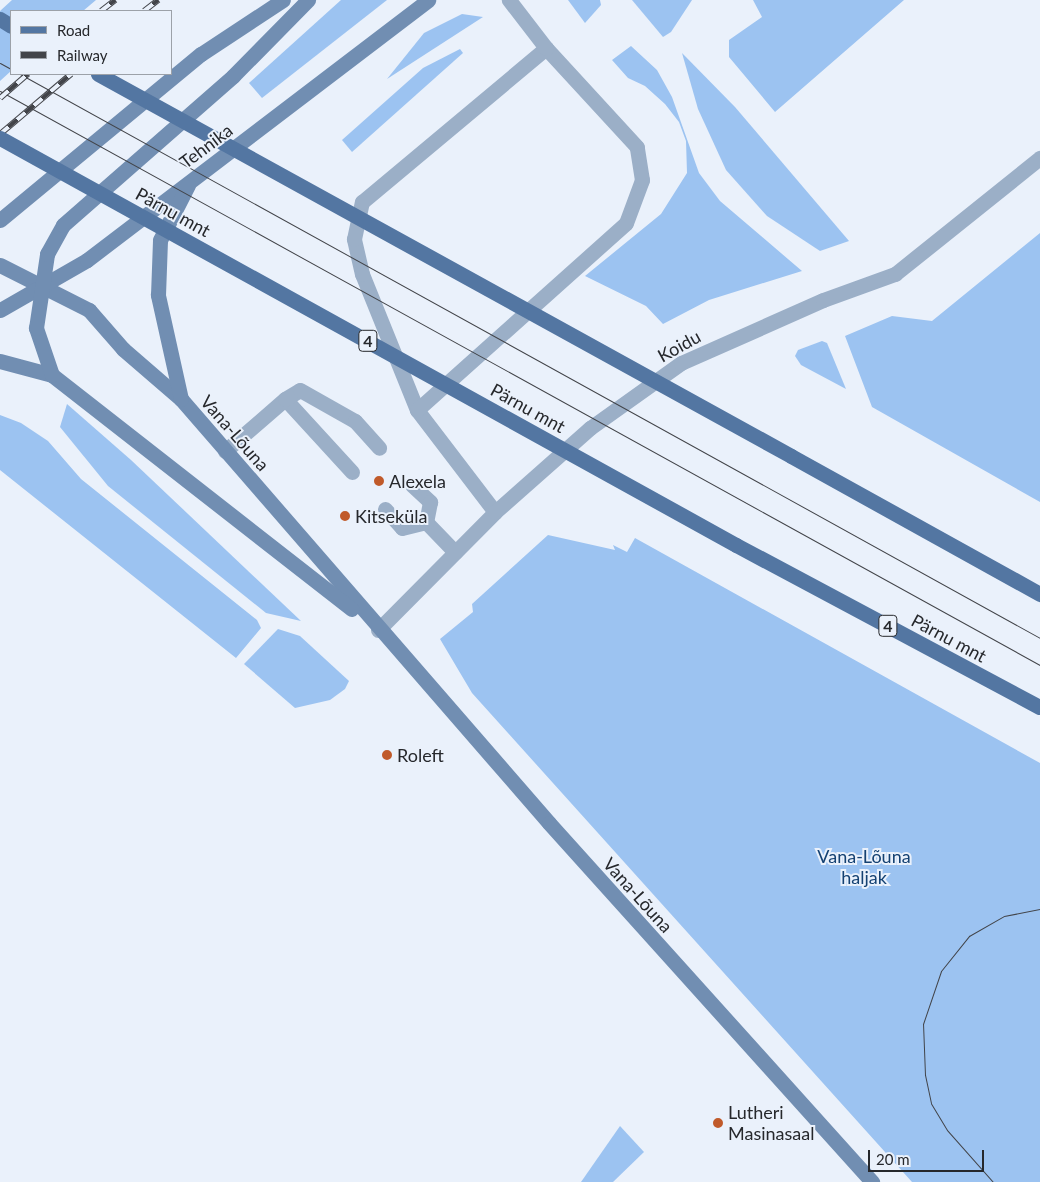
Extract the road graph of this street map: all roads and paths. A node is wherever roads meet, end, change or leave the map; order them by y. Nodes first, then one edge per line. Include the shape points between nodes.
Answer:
1 (283, 0) edge
2 (308, 0) edge
3 (428, 0) edge
4 (509, 0) edge
5 (546, 48) junction
6 (100, 75) edge
7 (0, 138) edge
8 (1040, 158) edge
9 (190, 182) junction
10 (0, 220) edge
11 (0, 265) edge
12 (42, 285) junction
13 (0, 310) edge
14 (0, 361) edge
15 (52, 375) junction
16 (285, 398) junction
17 (180, 399) junction
18 (417, 410) junction
19 (379, 448) dead end
20 (225, 451) junction
21 (352, 472) dead end
22 (412, 485) dead end
23 (385, 509) dead end
24 (495, 512) junction
25 (426, 522) junction
26 (455, 552) junction
27 (1040, 594) edge
28 (378, 630) junction
29 (1040, 707) edge
30 (872, 1182) edge

1 - 10 street via 201,54
2 - 12 street via 233,76 63,225 47,254
3 - 9 street, Tehnika
4 - 5 street
5 - 18 street via 362,202 354,239 362,274
5 - 18 street via 637,147 642,180 626,223
6 - 27 main road, bridge
7 - 29 main road, Pärnu mnt / 4, bridge via 736,544
8 - 24 street, Koidu via 895,274 823,300 681,363 590,428
9 - 12 street, Tehnika via 88,260
9 - 17 street via 160,240 158,286
11 - 12 street, Vana-Lõuna
12 - 13 street, Tehnika
12 - 15 street via 36,328
12 - 17 street, Vana-Lõuna via 89,310 123,349
14 - 15 street, Vana-Lõuna
15 - 28 street, Vana-Lõuna
16 - 19 street via 300,390 355,421
16 - 20 street
16 - 21 street
17 - 20 street, Vana-Lõuna
18 - 24 street
20 - 28 street, Vana-Lõuna
22 - 25 street via 430,502
23 - 25 street via 402,528
24 - 26 street, Koidu
25 - 26 street
26 - 28 street, Koidu
28 - 30 street, Vana-Lõuna

